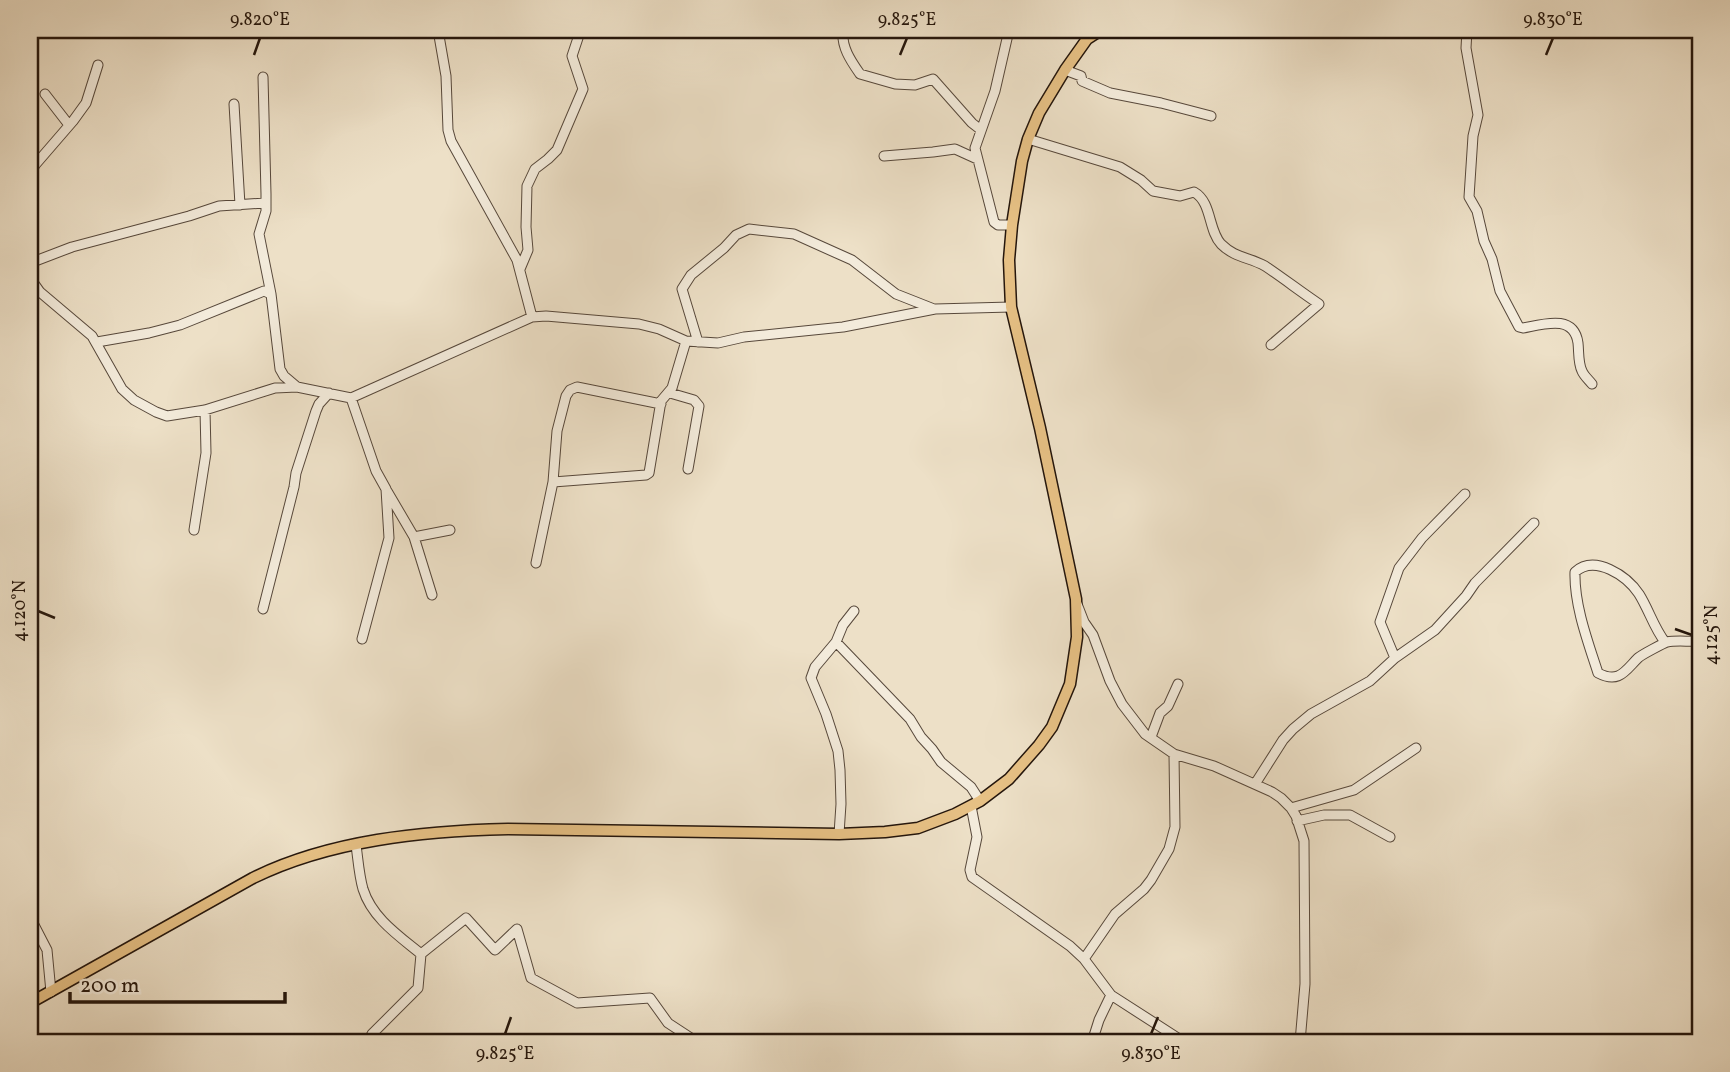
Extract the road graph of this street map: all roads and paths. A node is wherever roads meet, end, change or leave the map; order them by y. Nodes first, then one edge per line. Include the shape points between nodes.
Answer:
1 (438, 30) edge
2 (578, 30) edge
3 (843, 30) edge
4 (1009, 30) edge
5 (1101, 30) edge
6 (1108, 30) edge
7 (1467, 30) edge
8 (1087, 39) junction
9 (98, 65) dead end
10 (1065, 70) junction
11 (263, 77) dead end
12 (45, 94) dead end
13 (234, 103) dead end
14 (1211, 116) dead end
15 (69, 125) junction
16 (981, 130) junction
17 (1028, 139) junction
18 (884, 156) dead end
19 (977, 159) junction
20 (30, 173) edge
21 (265, 203) junction
22 (240, 205) junction
23 (1012, 225) junction
24 (30, 263) edge
25 (520, 269) junction
26 (30, 278) edge
27 (271, 293) junction
28 (1011, 307) junction
29 (935, 309) junction
30 (532, 317) junction
31 (686, 341) junction
32 (97, 342) junction
33 (698, 342) junction
34 (1271, 345) dead end
35 (1592, 384) dead end
36 (297, 387) junction
37 (329, 393) junction
38 (670, 393) junction
39 (351, 398) junction
40 (661, 404) junction
41 (205, 410) junction
42 (688, 468) dead end
43 (553, 482) junction
44 (386, 489) junction
45 (1465, 494) dead end
46 (1534, 523) dead end
47 (194, 530) dead end
48 (450, 530) dead end
49 (414, 537) junction
50 (536, 564) dead end
51 (432, 595) dead end
52 (1076, 599) junction
53 (263, 609) dead end
54 (854, 611) dead end
55 (362, 639) dead end
56 (836, 642) junction
57 (1665, 642) junction
58 (1700, 642) edge
59 (1395, 658) junction
60 (1178, 684) dead end
61 (1151, 737) junction
62 (1416, 748) dead end
63 (1174, 754) junction
64 (1255, 784) junction
65 (975, 803) junction
66 (1291, 808) junction
67 (1297, 821) junction
68 (839, 834) junction
69 (1390, 837) dead end
70 (356, 845) junction
71 (32, 921) dead end
72 (421, 954) junction
73 (1084, 959) junction
74 (51, 992) junction
75 (1111, 995) junction
76 (30, 1003) edge
77 (368, 1042) edge
78 (697, 1042) edge
79 (1092, 1042) edge
80 (1184, 1042) edge
81 (1300, 1042) edge

1 - 25 street via 451,141
2 - 25 street via 572,56 583,89 557,150 535,169 527,186 528,250
3 - 16 street via 846,51 860,75 905,85 933,79
4 - 16 street
5 - 8 main road
6 - 8 street
7 - 35 street via 1478,115 1469,197 1500,290 1519,327 1549,323 1572,328 1580,367
8 - 10 main road
9 - 15 street via 86,103
10 - 14 street via 1110,93
10 - 17 main road
11 - 21 street
12 - 15 street
13 - 22 street
15 - 20 street
16 - 19 street
17 - 23 main road
17 - 34 street via 1121,167 1153,191 1198,194 1218,241 1231,253 1264,265 1319,304
18 - 19 street via 956,149
19 - 23 street via 994,222
21 - 22 street
21 - 27 street via 259,234
22 - 24 street via 219,206
23 - 28 main road
25 - 30 street
26 - 32 street
27 - 32 street via 264,291 165,330
27 - 36 street via 280,369
28 - 29 street
28 - 52 main road
29 - 33 street via 843,327
29 - 33 street via 896,294 852,260 794,234 750,229 736,234 682,289
30 - 31 street via 639,324
30 - 39 street
31 - 33 street
31 - 38 street
32 - 41 street via 122,389 134,400 167,416
36 - 37 street
36 - 41 street via 275,388
37 - 39 street
37 - 53 street via 318,404 296,473
38 - 40 street
38 - 42 street via 699,405
39 - 44 street
40 - 43 street via 646,475
40 - 43 street via 577,387 570,390 557,431
41 - 47 street via 206,453
43 - 50 street
44 - 49 street
44 - 55 street via 389,538
45 - 59 street via 1399,568 1380,622
46 - 59 street via 1435,630
48 - 49 street
49 - 51 street
52 - 61 street via 1122,704
52 - 65 main road via 1075,659 1052,727 1024,764
54 - 56 street
56 - 65 street via 910,719 941,762 971,786
56 - 68 street via 811,678 838,751
57 - 57 street via 1642,654 1616,677 1598,673 1574,587 1575,572 1595,566 1626,580 1639,594
57 - 58 street
59 - 64 street via 1370,681 1293,729
60 - 61 street
61 - 63 street
62 - 66 street via 1354,790
63 - 64 street
63 - 73 street via 1175,827 1169,849 1152,880 1115,914
64 - 66 street
65 - 68 main road via 918,828
65 - 73 street via 978,837 972,877
66 - 67 street
67 - 69 street via 1350,815
67 - 81 street via 1305,855
68 - 70 main road via 460,830
70 - 72 street via 363,889 373,910
70 - 74 main road via 275,867
71 - 74 street via 47,950
72 - 77 street via 418,988
72 - 78 street via 466,918 495,950 517,929 531,978 577,1003 650,998 668,1023
73 - 75 street
74 - 76 main road
75 - 79 street
75 - 80 street

